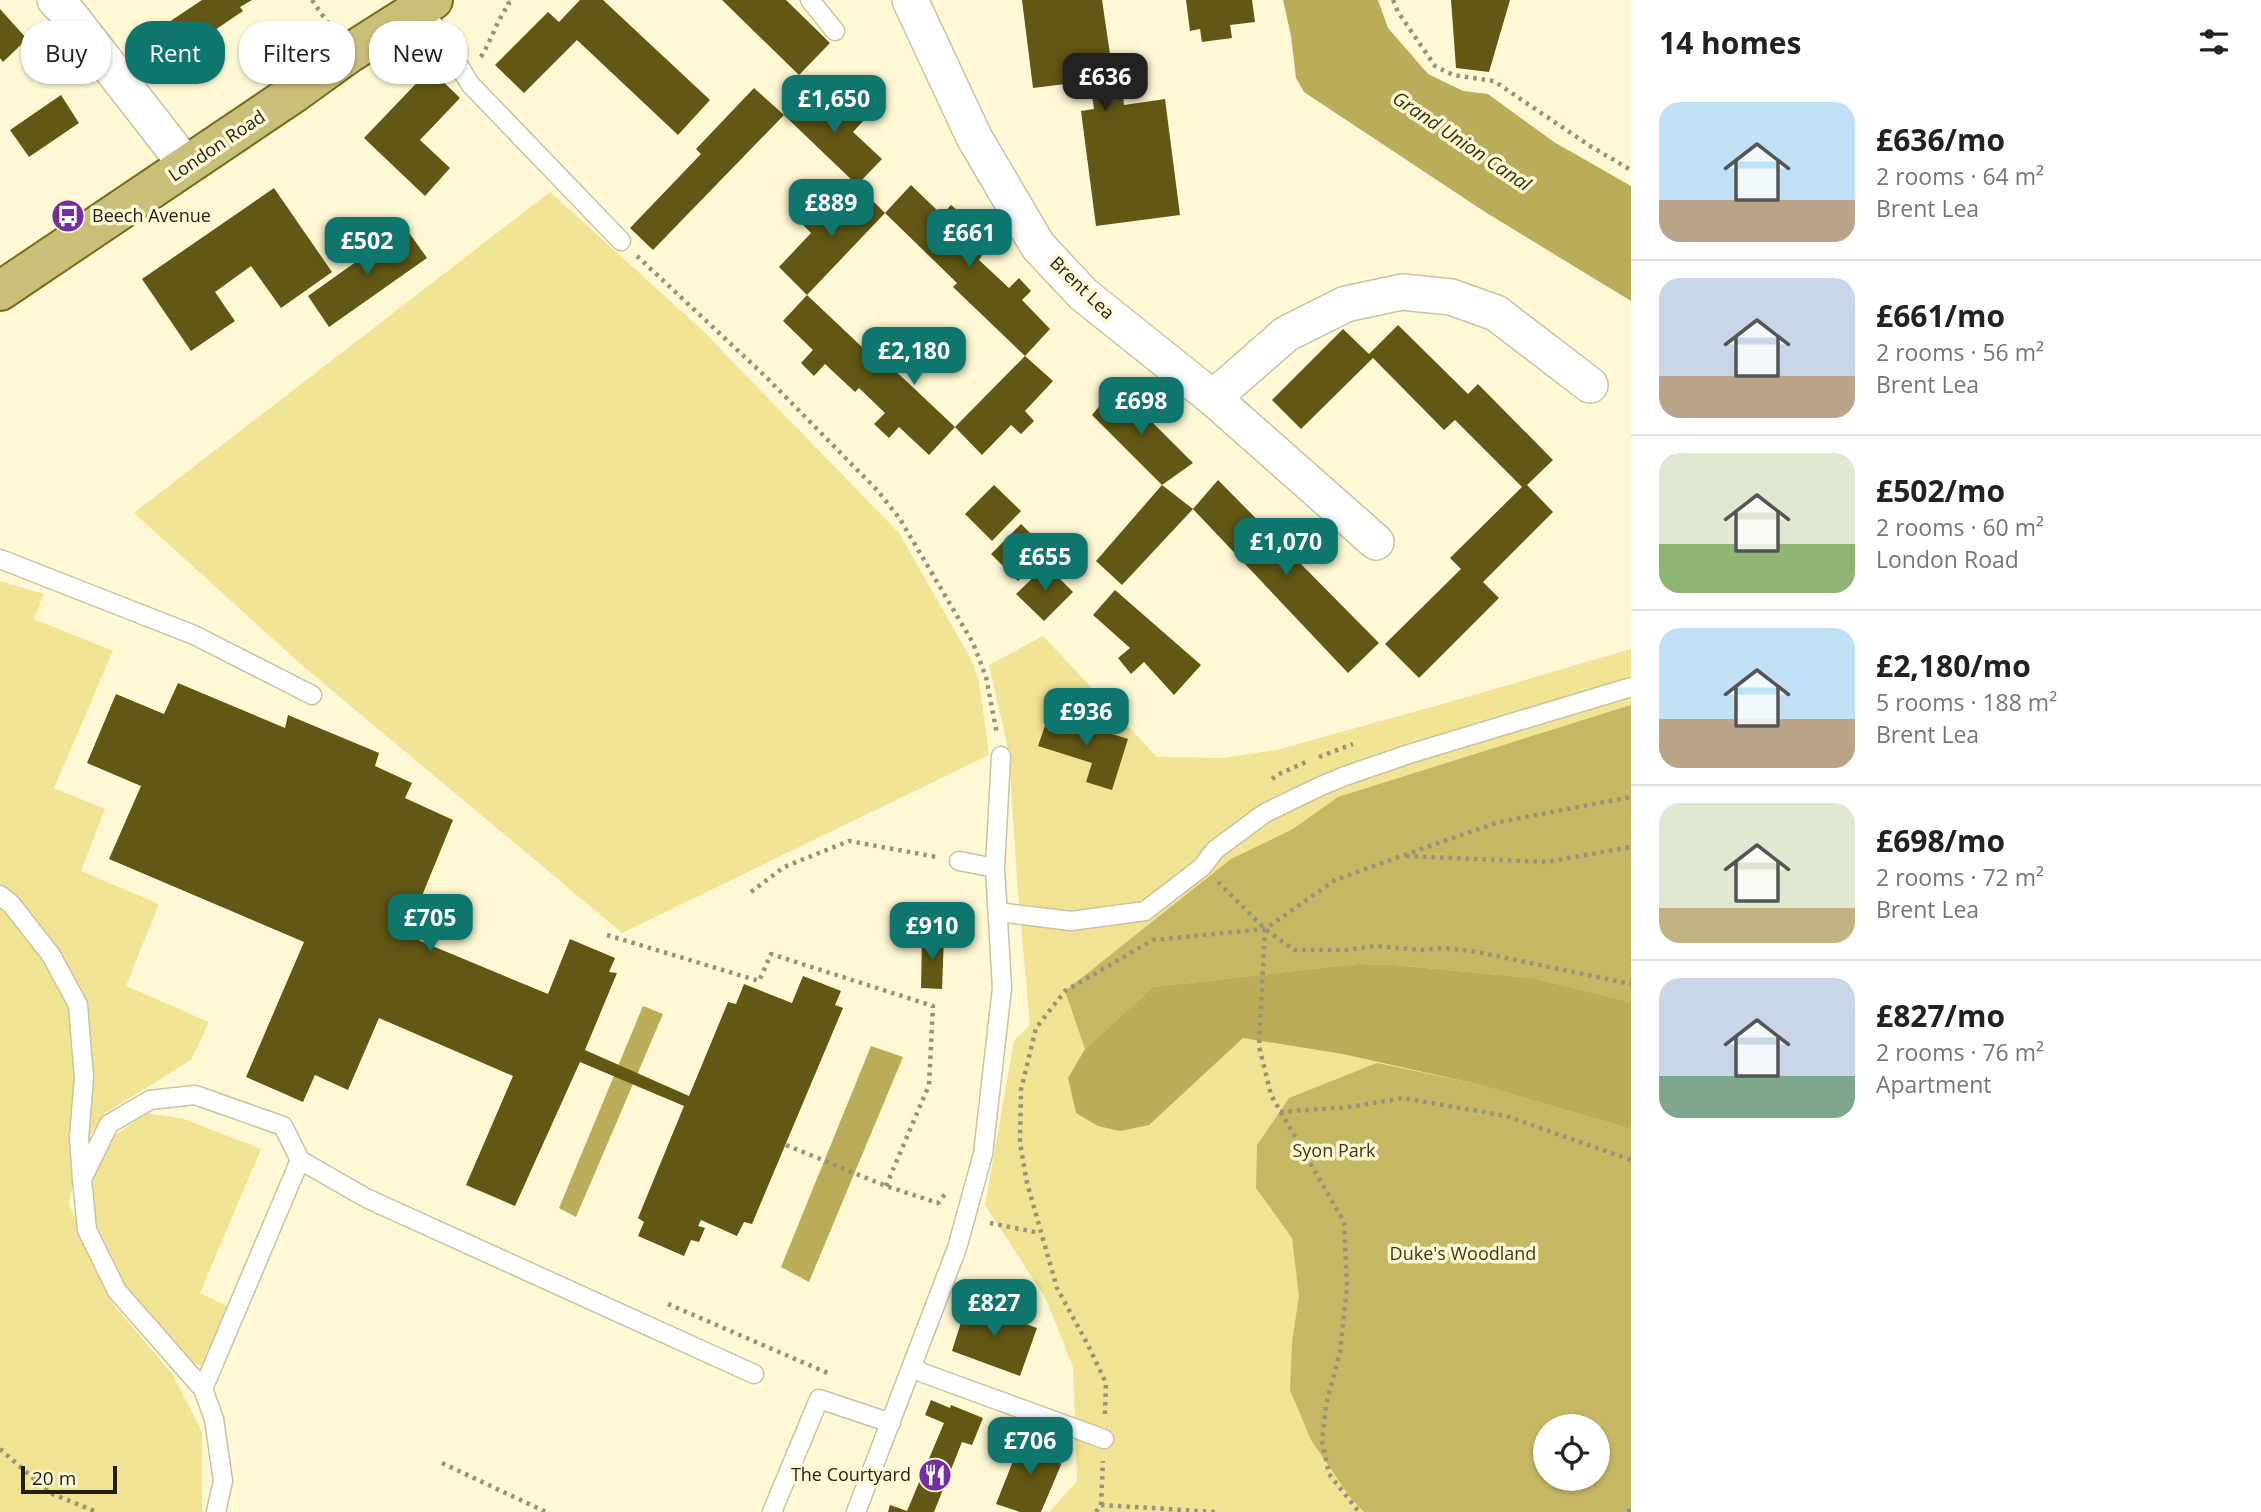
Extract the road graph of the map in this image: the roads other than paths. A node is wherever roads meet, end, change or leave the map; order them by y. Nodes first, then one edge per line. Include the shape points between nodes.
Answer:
1 (55, 0) edge
2 (810, 0) edge
3 (910, 0) edge
4 (428, 3) edge
5 (835, 31) dead end
6 (187, 166) junction
7 (621, 241) road end
8 (0, 291) edge
9 (1590, 385) dead end
10 (1213, 398) junction
11 (1376, 542) dead end
12 (0, 559) edge
13 (1631, 687) edge
14 (312, 695) dead end
15 (1001, 756) dead end
16 (959, 861) road end
17 (995, 868) junction
18 (0, 895) edge
19 (998, 912) junction
20 (300, 1160) junction
21 (82, 1179) junction
22 (912, 1366) junction
23 (754, 1374) dead end
24 (203, 1389) junction
25 (891, 1423) junction
26 (1104, 1439) road end
27 (216, 1512) edge
28 (772, 1512) edge
29 (856, 1512) edge

1 - 6 street
2 - 5 lane
3 - 10 street, Brent Lea via 974,137 1038,246 1083,294
4 - 6 main road, London Road
4 - 7 lane via 470,84
6 - 8 main road, London Road
9 - 10 street via 1496,313 1451,297 1402,292 1346,304 1286,334
10 - 11 street, Brent Lea
12 - 14 lane via 194,635
13 - 19 lane via 1345,776 1265,813 1145,911 1071,921
15 - 17 lane
16 - 17 lane
17 - 19 lane
18 - 21 lane via 51,955 78,1005 84,1079 79,1137
19 - 22 lane via 1002,988 984,1154 957,1248
20 - 21 lane via 283,1126 195,1095 150,1100 109,1124
20 - 23 lane via 366,1198
20 - 24 lane
21 - 24 lane via 87,1230 117,1291
22 - 25 lane
22 - 26 lane
24 - 27 lane via 214,1419 223,1481
25 - 28 lane via 819,1399
25 - 29 lane

